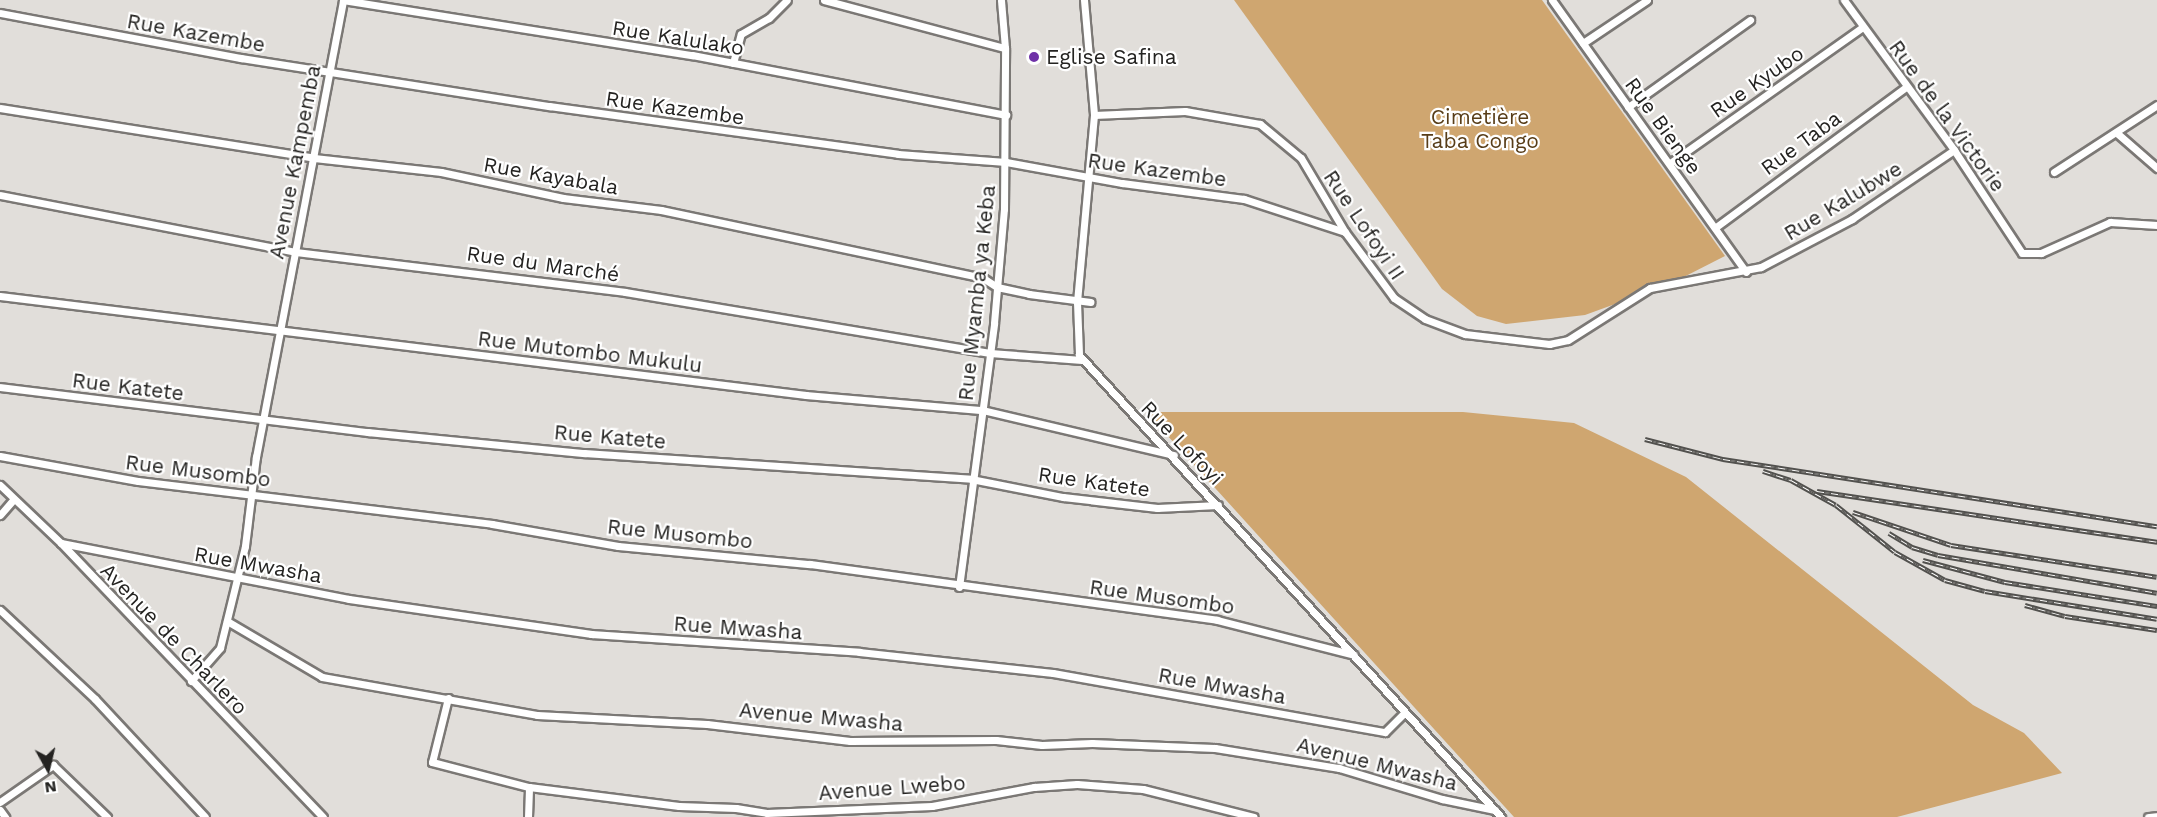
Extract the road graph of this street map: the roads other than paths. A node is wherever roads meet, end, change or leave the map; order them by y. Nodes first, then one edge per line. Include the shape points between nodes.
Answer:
1 (343, 0) edge
2 (786, 0) edge
3 (824, 0) edge
4 (1001, 0) edge
5 (1084, 0) edge
6 (1552, 0) edge
7 (1647, 0) edge
8 (1844, 0) edge
9 (0, 13) edge
10 (1750, 20) dead end
11 (1863, 27) junction
12 (1583, 43) junction
13 (1005, 48) junction
14 (734, 63) junction
15 (328, 72) junction
16 (1906, 87) junction
17 (2157, 105) edge
18 (0, 108) edge
19 (1628, 108) junction
20 (1006, 115) junction
21 (1094, 115) junction
22 (2118, 134) junction
23 (1954, 150) junction
24 (314, 159) junction
25 (1006, 162) junction
26 (1670, 163) junction
27 (2157, 168) edge
28 (2054, 172) dead end
29 (1087, 178) junction
30 (0, 195) edge
31 (2157, 225) edge
32 (1716, 227) junction
33 (1345, 232) junction
34 (295, 252) junction
35 (1746, 272) junction
36 (997, 287) junction
37 (0, 296) edge
38 (1077, 302) junction
39 (1090, 302) dead end
40 (279, 330) junction
41 (990, 353) junction
42 (1082, 360) junction
43 (0, 387) edge
44 (982, 410) junction
45 (262, 421) junction
46 (1174, 455) junction
47 (0, 456) edge
48 (971, 479) junction
49 (0, 485) edge
50 (251, 494) junction
51 (13, 500) junction
52 (1218, 505) junction
53 (0, 515) edge
54 (61, 543) junction
55 (237, 579) junction
56 (959, 587) junction
57 (0, 610) edge
58 (227, 621) junction
59 (1354, 655) junction
60 (191, 681) junction
61 (448, 698) junction
62 (1405, 712) junction
63 (530, 787) junction
64 (0, 802) edge
65 (0, 810) edge
66 (1495, 810) junction
67 (2157, 816) edge
68 (5, 817) edge
69 (107, 817) edge
70 (205, 817) edge
71 (323, 817) edge
72 (528, 817) edge
73 (1254, 817) edge
74 (1501, 817) edge
75 (2148, 817) edge

1 - 14 street, Rue Kalulako
1 - 15 street, Avenue Kampemba
2 - 14 street via 769,18 741,34
3 - 13 street
4 - 13 street, Rue Myamba ya Keba
5 - 21 street
6 - 12 street, Rue Bienge
7 - 12 street
8 - 11 street, Rue de la Victorie
9 - 15 street, Rue Kazembe
10 - 19 street
11 - 16 street, Rue de la Victorie
11 - 26 street, Rue Kyubo
12 - 19 street, Rue Bienge
13 - 20 street, Rue Myamba ya Keba
14 - 20 street, Rue Kalulako
15 - 24 street, Avenue Kampemba
15 - 25 street, Rue Kazembe via 745,135
16 - 23 street, Rue de la Victorie
16 - 32 street, Rue Taba
17 - 22 street
18 - 24 street, Rue Kayabala
19 - 26 street, Rue Bienge
20 - 25 street, Rue Myamba ya Keba
21 - 29 street
21 - 33 street, Rue Lofoyi II via 1185,111 1253,121 1286,142 1301,158
22 - 27 street
22 - 28 street
23 - 31 street, Rue de la Victorie via 2022,252 2041,254 2110,222
23 - 35 street, Rue Kalubwe via 1830,231
24 - 34 street, Avenue Kampemba
24 - 36 street, Rue Kayabala via 441,172 563,198 661,210 983,278
25 - 29 street, Rue Kazembe
25 - 36 street, Rue Myamba ya Keba
26 - 32 street, Rue Bienge
29 - 33 street, Rue Kazembe via 1244,199
29 - 38 street
30 - 34 street, Rue du Marché
32 - 35 street, Rue Bienge
33 - 35 street, Rue Lofoyi II via 1394,298 1425,319 1481,338 1563,342 1650,288
34 - 40 street, Avenue Kampemba
34 - 41 street, Rue du Marché via 625,292
36 - 38 street, Rue Kayabala
36 - 41 street, Rue Myamba ya Keba
37 - 40 street, Rue Mutombo Mukulu
38 - 39 street, Rue Kayabala
38 - 42 street via 1076,342
40 - 44 street, Rue Mutombo Mukulu via 806,396
40 - 45 street, Avenue Kampemba
41 - 42 street, Rue du Marché
41 - 44 street, Rue Myamba ya Keba
42 - 46 street, Rue Lofoyi
43 - 45 street, Rue Katete
44 - 46 street, Rue Mutombo Mukulu
44 - 48 street, Rue Myamba ya Keba
45 - 48 street, Rue Katete via 584,453
45 - 50 street, Avenue Kampemba
46 - 52 street, Rue Lofoyi
47 - 50 street, Rue Musombo via 138,481
48 - 52 street, Rue Katete via 1063,497 1157,507
48 - 56 street, Rue Myamba ya Keba
49 - 51 street, Avenue de Charlero
50 - 55 street, Avenue Kampemba via 248,533
50 - 56 street, Rue Musombo via 492,524 618,546 810,564
51 - 53 street
51 - 54 street, Avenue de Charlero
52 - 59 street, Rue Lofoyi
54 - 55 street, Rue Mwasha
54 - 60 street, Avenue de Charlero
55 - 58 street, Avenue Kampemba
55 - 62 street, Rue Mwasha via 591,634 859,652 1053,673 1386,732
56 - 59 street, Rue Musombo via 1217,620
57 - 70 street via 95,699
58 - 60 street, Avenue Kampemba via 218,652
58 - 61 street, Avenue Mwasha via 322,677
59 - 62 street, Rue Lofoyi
60 - 71 street, Avenue de Charlero
61 - 63 street, Avenue Lwebo via 430,757 433,763
61 - 66 street, Avenue Mwasha via 537,715 707,724 850,741 996,740 1042,745 1215,748 1339,768 1442,799
62 - 66 street, Rue Lofoyi
63 - 72 street
63 - 73 street, Avenue Lwebo via 767,813 932,806 1034,787 1077,784 1143,789
64 - 69 street via 53,765
65 - 68 street
66 - 74 street, Rue Lofoyi
67 - 75 street

